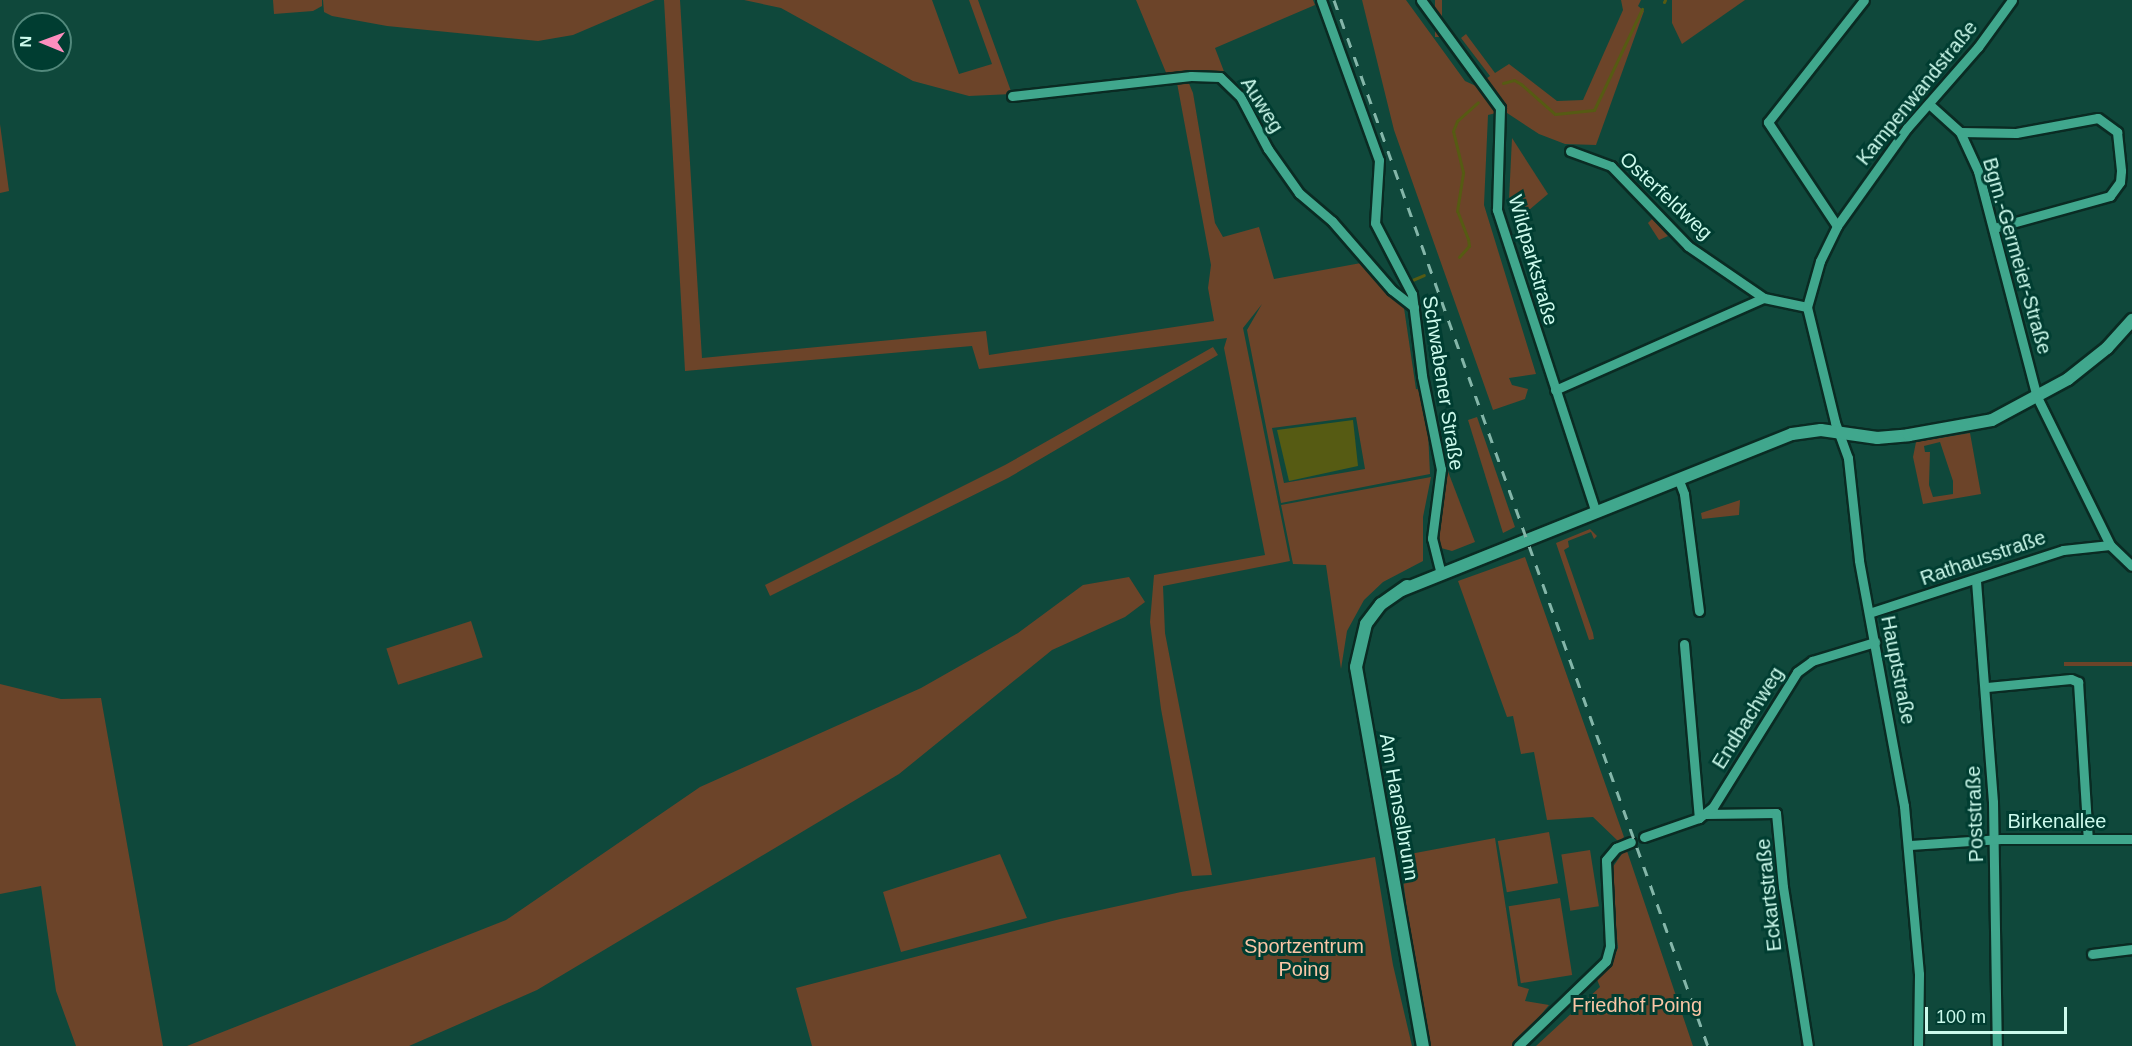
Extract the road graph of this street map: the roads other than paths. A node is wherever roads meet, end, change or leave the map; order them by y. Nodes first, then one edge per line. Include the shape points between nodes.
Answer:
1 (1321, 0) edge
2 (1421, 0) edge
3 (1864, 0) edge
4 (2012, 0) edge
5 (1012, 96) dead end
6 (1929, 104) junction
7 (1960, 132) junction
8 (1570, 151) dead end
9 (1837, 226) junction
10 (1994, 228) junction
11 (1764, 298) junction
12 (1807, 306) junction
13 (1414, 307) junction
14 (2132, 320) edge
15 (1555, 390) junction
16 (2037, 397) junction
17 (1840, 432) junction
18 (1678, 478) junction
19 (1595, 509) junction
20 (2110, 545) junction
21 (2132, 566) edge
22 (1441, 573) junction
23 (1976, 581) junction
24 (1699, 611) dead end
25 (1869, 613) junction
26 (1875, 642) junction
27 (1684, 644) dead end
28 (1987, 687) junction
29 (1702, 816) junction
30 (1644, 837) dead end
31 (2088, 839) junction
32 (1994, 840) junction
33 (2132, 840) edge
34 (1631, 842) dead end
35 (1910, 845) junction
36 (2132, 950) edge
37 (2092, 954) dead end
38 (1423, 1046) edge
39 (1518, 1046) edge
40 (1808, 1046) edge
41 (1918, 1046) edge
42 (1997, 1046) edge

1 - 13 street, Schwabener Straße via 1379,160 1375,223 1412,294
2 - 15 street, Wildparkstraße via 1500,108 1497,210
3 - 9 street via 1768,122
4 - 6 street, Kampenwandstraße
5 - 13 street, Auweg via 1191,76 1220,77 1240,96 1268,149 1299,193 1332,221 1392,290
6 - 7 street, Bgm.-Germeier-Straße
6 - 9 street, Kampenwandstraße
7 - 10 street, Bgm.-Germeier-Straße via 1978,171
7 - 10 street via 2016,133 2098,118 2117,132 2120,182 2110,196
8 - 11 street, Osterfeldweg via 1611,166 1688,246
9 - 12 street, Kampenwandstraße via 1820,261
10 - 16 street, Bgm.-Germeier-Straße
11 - 12 street
11 - 15 street
12 - 17 street, Hauptstraße
13 - 22 street, Schwabener Straße via 1422,376 1441,469 1432,538
14 - 16 street, Am Hanselbrunn via 2095,359
15 - 19 street, Wildparkstraße
16 - 17 street, Am Hanselbrunn via 1992,420 1970,425 1878,438
16 - 20 street, Bgm.-Germeier-Straße
17 - 18 street, Am Hanselbrunn via 1792,434
17 - 25 street, Hauptstraße via 1848,458
18 - 19 street, Am Hanselbrunn
18 - 24 street via 1684,494
19 - 22 street, Am Hanselbrunn
20 - 21 street
20 - 23 street, Rathausstraße via 2063,550
22 - 38 street, Am Hanselbrunn via 1419,577 1381,604 1366,624 1356,667
23 - 25 street, Rathausstraße
23 - 28 street, Poststraße
25 - 26 street, Hauptstraße
26 - 29 street, Endbachweg via 1812,661 1797,672
26 - 35 street, Hauptstraße
27 - 29 street, Endbachweg
28 - 31 street via 2070,679 2078,682
28 - 32 street, Poststraße
29 - 30 street
29 - 40 street, Eckartstraße via 1776,813 1783,887
31 - 32 street, Birkenallee
31 - 33 street, Birkenallee
32 - 35 street, Birkenallee
32 - 42 street, Poststraße
34 - 39 street via 1616,848 1606,860 1610,946 1606,961
35 - 41 street, Hauptstraße via 1919,974
36 - 37 street

